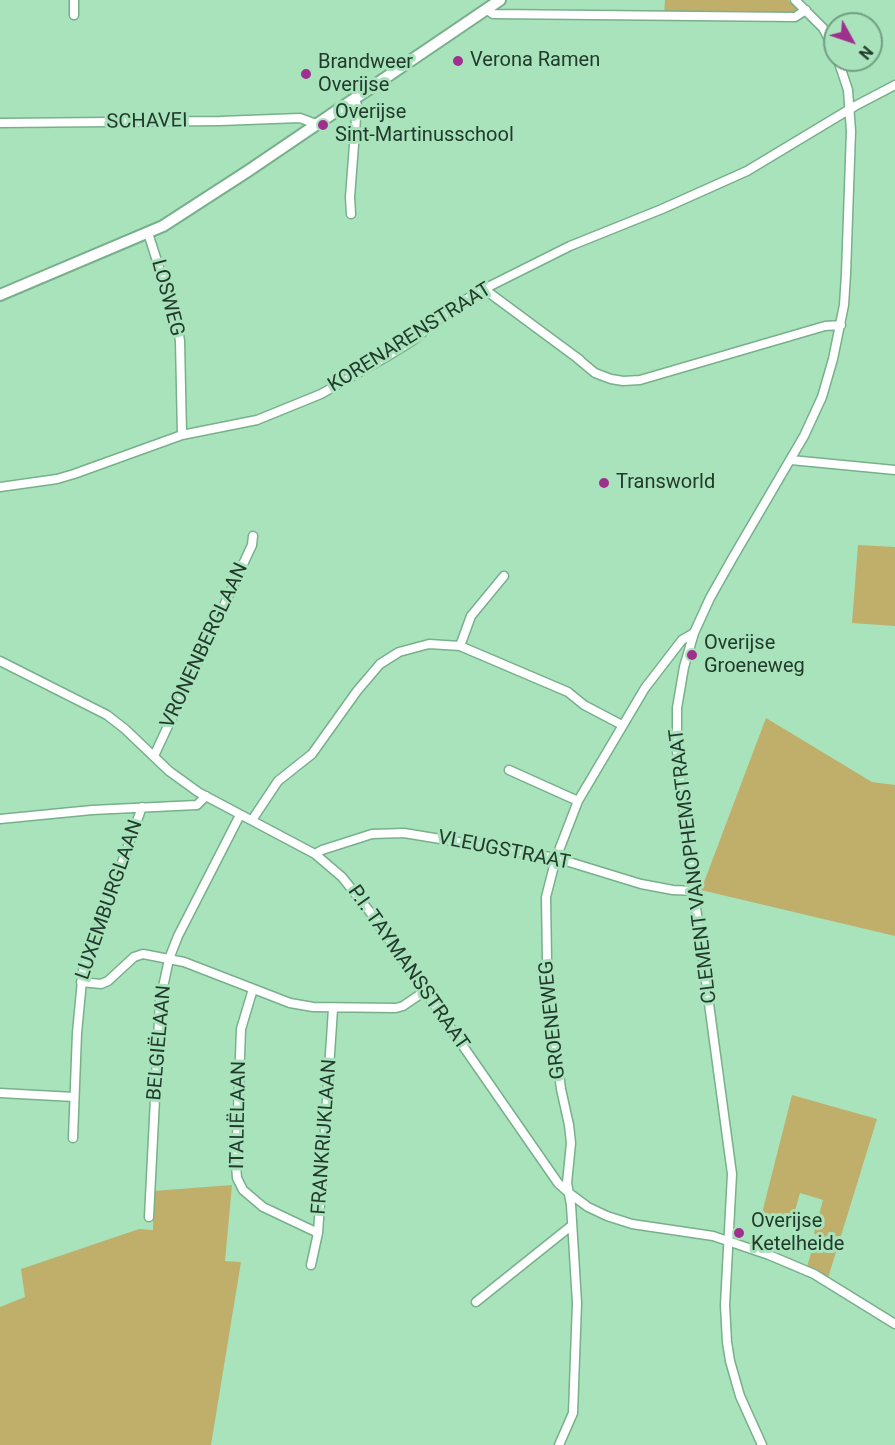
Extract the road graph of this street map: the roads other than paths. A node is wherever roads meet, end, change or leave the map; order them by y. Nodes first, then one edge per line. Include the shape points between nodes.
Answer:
1 (74, 0) edge
2 (501, 0) edge
3 (795, 0) edge
4 (486, 9) junction
5 (806, 10) junction
6 (74, 15) dead end
7 (823, 29) edge
8 (842, 72) edge
9 (895, 85) edge
10 (354, 99) junction
11 (851, 109) junction
12 (293, 118) junction
13 (0, 123) edge
14 (316, 124) junction
15 (305, 131) junction
16 (351, 214) dead end
17 (148, 233) junction
18 (484, 289) junction
19 (0, 295) edge
20 (841, 325) junction
21 (182, 435) junction
22 (791, 460) junction
23 (895, 470) edge
24 (0, 487) edge
25 (253, 536) dead end
26 (504, 576) dead end
27 (694, 633) junction
28 (460, 646) junction
29 (0, 661) edge
30 (622, 725) junction
31 (154, 756) junction
32 (509, 770) dead end
33 (206, 796) junction
34 (578, 801) junction
35 (142, 807) junction
36 (240, 814) junction
37 (0, 819) edge
38 (252, 820) junction
39 (315, 854) junction
40 (556, 858) junction
41 (694, 891) junction
42 (169, 959) junction
43 (81, 982) junction
44 (253, 989) junction
45 (425, 991) junction
46 (333, 1008) junction
47 (0, 1093) edge
48 (74, 1097) junction
49 (73, 1138) dead end
50 (569, 1193) junction
51 (149, 1217) dead end
52 (571, 1226) junction
53 (318, 1233) junction
54 (730, 1242) junction
55 (311, 1265) dead end
56 (476, 1302) dead end
57 (895, 1324) edge
58 (559, 1445) edge
59 (762, 1445) edge

1 - 6 street
2 - 4 main road
3 - 5 street
4 - 5 street via 493,14 516,15 795,17
4 - 10 main road
5 - 7 street
8 - 11 street, CLEMENT VANOPHEMSTRAAT
9 - 11 street, KORENARENSTRAAT
10 - 14 main road
10 - 16 street via 357,105
11 - 18 street, KORENARENSTRAAT via 747,171 570,246
11 - 20 street, CLEMENT VANOPHEMSTRAAT
12 - 13 street, SCHAVEI
12 - 14 street, SCHAVEI
12 - 15 street
14 - 15 main road
15 - 17 main road
17 - 19 main road
17 - 21 street, LOSWEG via 177,323
18 - 20 street via 602,375 623,381 640,380 825,326
18 - 21 street, KORENARENSTRAAT via 395,352 321,394 257,420
20 - 22 street, CLEMENT VANOPHEMSTRAAT via 822,397
21 - 24 street, KORENARENSTRAAT via 66,477
22 - 23 street
22 - 27 street, CLEMENT VANOPHEMSTRAAT via 710,598
25 - 31 street, VRONENBERGLAAN
26 - 28 street via 471,616
27 - 30 street, GROENEWEG via 682,640
27 - 41 street, CLEMENT VANOPHEMSTRAAT via 677,708 676,740
28 - 30 street via 568,692
28 - 38 street via 429,644 399,652 380,664 312,754 278,780
29 - 31 street, P.I. TAYMANSSTRAAT via 107,715
30 - 34 street, GROENEWEG
31 - 33 street, P.I. TAYMANSSTRAAT
32 - 34 street
33 - 35 street via 197,805
33 - 36 street, P.I. TAYMANSSTRAAT
34 - 40 street, GROENEWEG
35 - 37 street
35 - 43 street, LUXEMBURGLAAN
36 - 38 street, P.I. TAYMANSSTRAAT
36 - 42 street, BELGIËLAAN
38 - 39 street, P.I. TAYMANSSTRAAT
39 - 40 street, VLEUGSTRAAT via 372,834 404,833
39 - 45 street, P.I. TAYMANSSTRAAT via 355,890
40 - 41 street, VLEUGSTRAAT via 641,884
40 - 50 street, GROENEWEG via 546,897 546,960 570,1134
41 - 54 street, CLEMENT VANOPHEMSTRAAT via 731,1165
42 - 43 street via 143,954 134,957 108,981
42 - 44 street
42 - 51 street, BELGIËLAAN via 160,1000
43 - 48 street, LUXEMBURGLAAN
44 - 46 street via 290,1003
44 - 53 street, ITALIËLAAN via 241,1029 237,1178 243,1190 263,1207
45 - 46 street via 396,1008
45 - 50 street, P.I. TAYMANSSTRAAT via 546,1166
46 - 53 street, FRANKRIJKLAAN
47 - 48 street
48 - 49 street, LUXEMBURGLAAN
50 - 52 street, GROENEWEG
50 - 54 street, P.I. TAYMANSSTRAAT via 588,1207 623,1221
52 - 56 street
52 - 58 street, GROENEWEG via 577,1303 575,1387 573,1413
53 - 55 street, FRANKRIJKLAAN
54 - 57 street, P.I. TAYMANSSTRAAT via 814,1274
54 - 59 street, CLEMENT VANOPHEMSTRAAT via 725,1305 728,1352 740,1396

